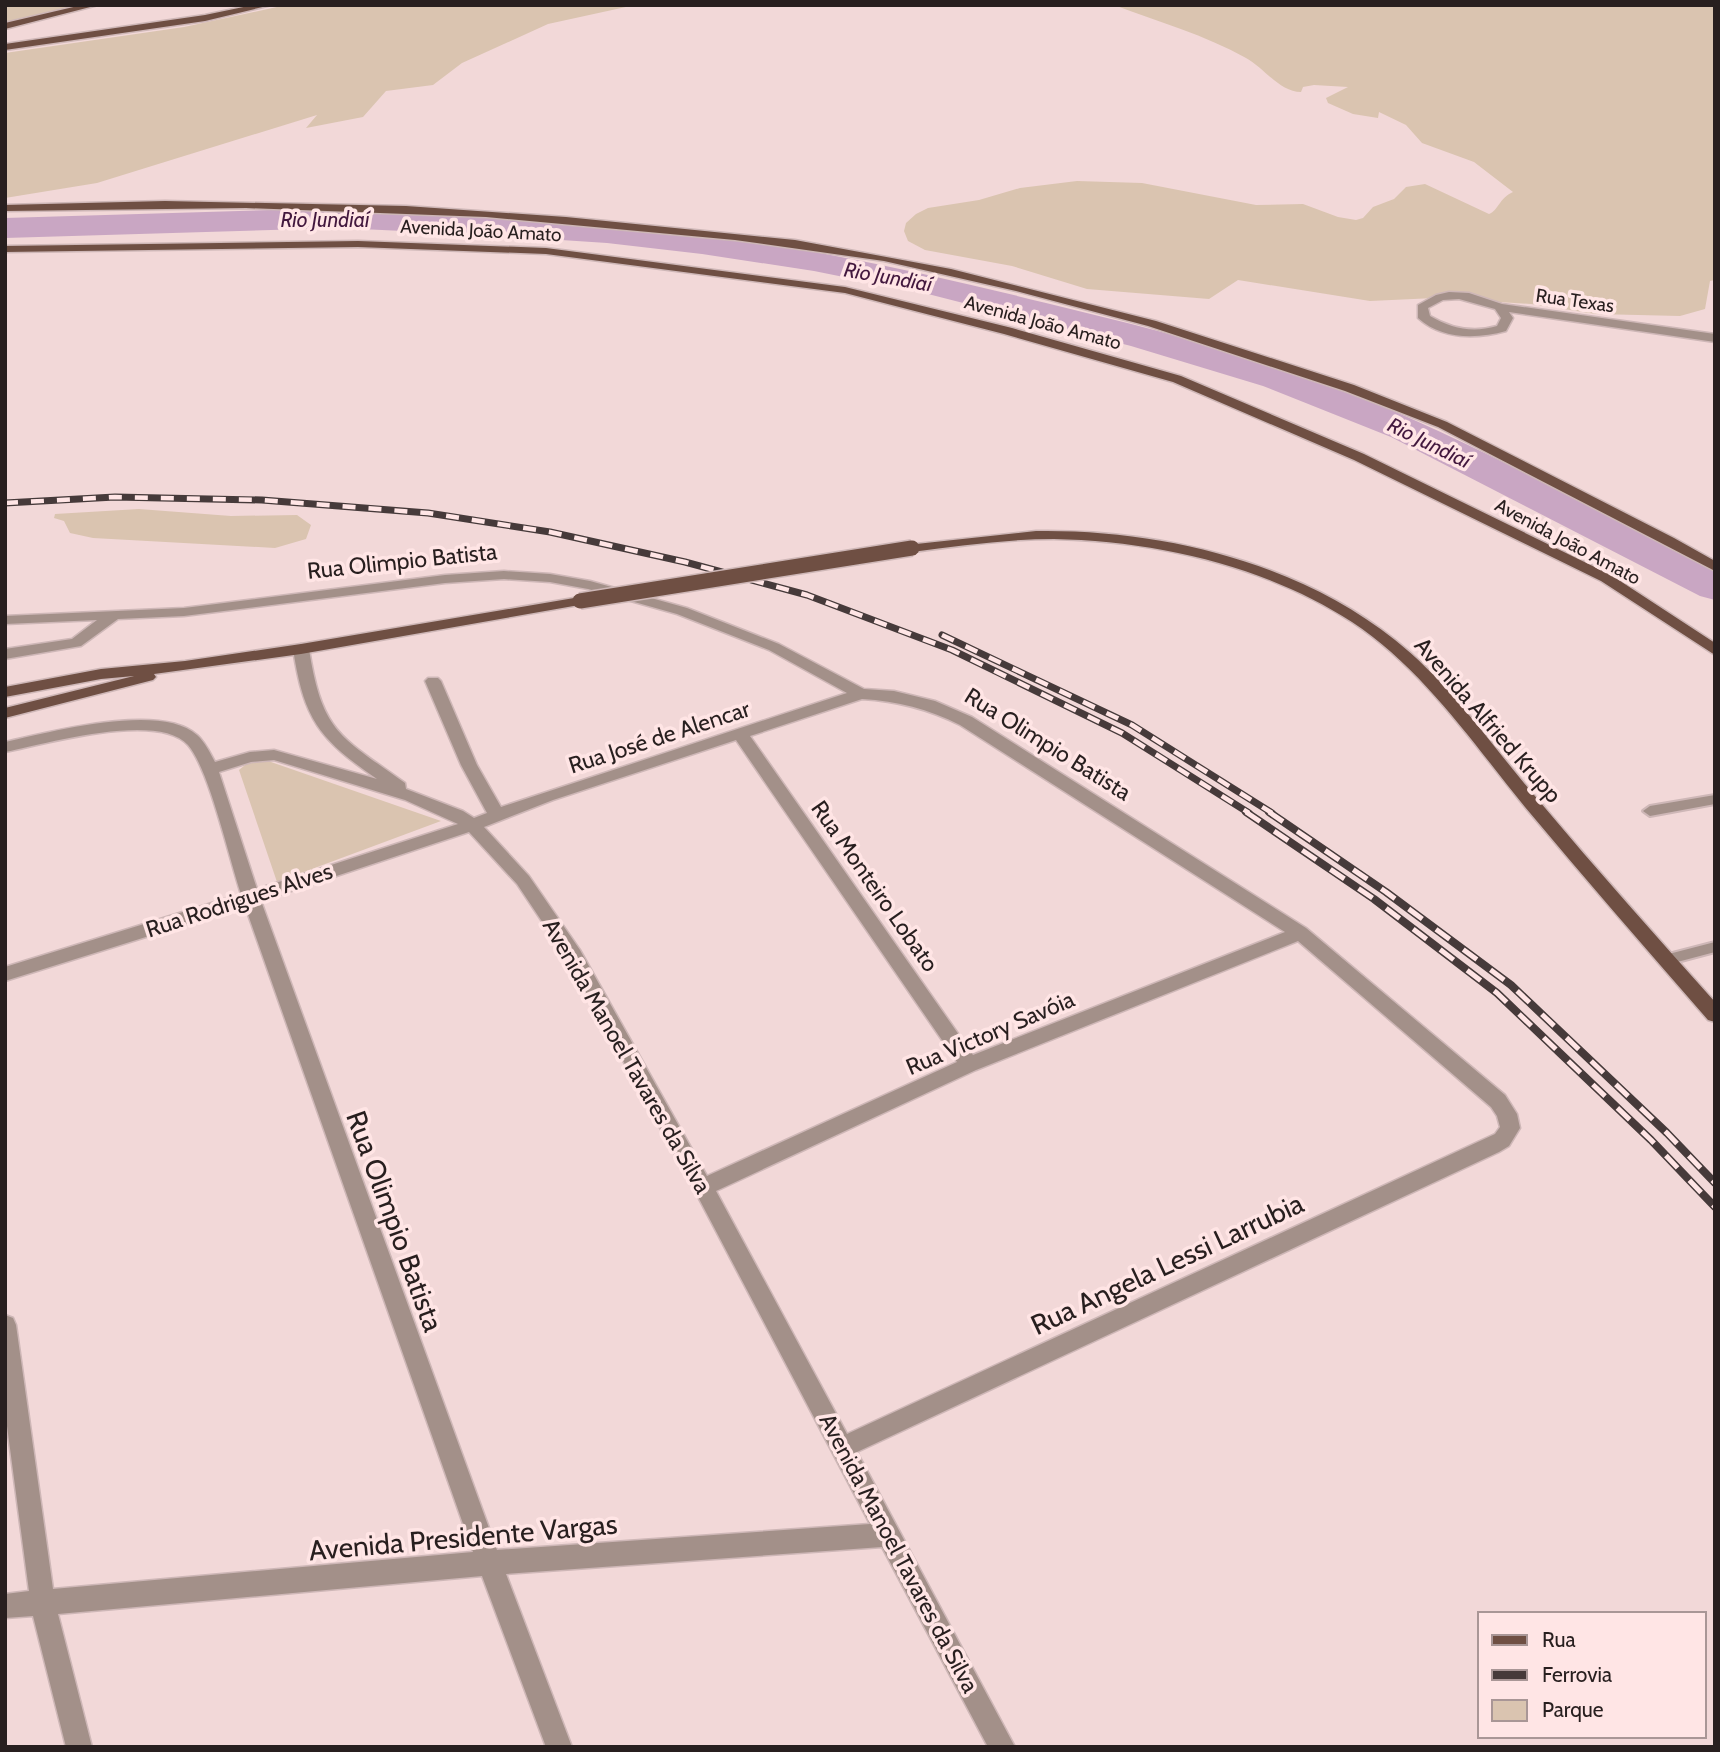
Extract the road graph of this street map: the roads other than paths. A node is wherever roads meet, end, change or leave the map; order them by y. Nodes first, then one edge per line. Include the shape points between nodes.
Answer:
1 (94, 5) edge
2 (247, 5) edge
3 (267, 5) edge
4 (225, 14) junction
5 (5, 26) edge
6 (8, 47) edge
7 (5, 208) edge
8 (5, 249) edge
9 (1499, 307) junction
10 (1715, 338) edge
11 (1715, 567) edge
12 (114, 615) junction
13 (9, 620) edge
14 (301, 649) junction
15 (1715, 650) edge
16 (5, 654) edge
17 (185, 666) junction
18 (433, 681) dead end
19 (5, 692) edge
20 (861, 694) junction
21 (5, 713) edge
22 (741, 735) junction
23 (5, 747) edge
24 (208, 770) junction
25 (411, 796) junction
26 (1715, 799) edge
27 (1650, 811) dead end
28 (497, 815) junction
29 (472, 825) junction
30 (250, 898) junction
31 (1300, 933) junction
32 (1712, 951) edge
33 (1666, 960) junction
34 (5, 974) edge
35 (1715, 1015) edge
36 (969, 1065) junction
37 (1510, 1128) joint
38 (703, 1187) junction
39 (5, 1325) edge
40 (844, 1447) junction
41 (889, 1535) junction
42 (488, 1563) junction
43 (43, 1604) junction
44 (5, 1606) edge
45 (79, 1747) edge
46 (559, 1747) edge
47 (1002, 1747) edge

1 - 5 main road
2 - 4 main road
3 - 4 main road
4 - 6 main road
7 - 11 main road, Avenida João Amato via 151,203 565,219 881,258 1210,342 1418,414
8 - 15 main road, Avenida João Amato via 358,244 546,251 845,290 1177,379 1359,457 1606,579
9 - 9 street, Rua Texas via 1507,318 1502,328 1485,334 1439,328 1424,318 1422,307 1432,299 1466,296
9 - 10 street, Rua Texas
12 - 13 street, Rua Olimpio Batista
12 - 16 street via 76,643
12 - 20 street, Rua Olimpio Batista via 274,603 444,579 550,578 682,611 774,647
14 - 17 main road, Avenida Alfried Krupp
14 - 25 street via 307,688 322,724
14 - 33 main road, Avenida Alfried Krupp, bridge via 987,538 1118,539 1177,549 1263,573 1326,600 1391,643 1452,706
17 - 19 main road via 101,674
17 - 21 main road
18 - 28 street via 469,765
20 - 22 street, Rua José de Alencar
20 - 31 street, Rua Olimpio Batista via 934,706 966,721
22 - 28 street, Rua José de Alencar
22 - 36 street, Rua Monteiro Lobato
23 - 24 street via 118,726 156,724 191,738
24 - 25 street, Avenida Manoel Tavares da Silva via 274,755
24 - 30 street
25 - 29 street, Avenida Manoel Tavares da Silva
26 - 27 lane
28 - 29 street, Rua José de Alencar
29 - 30 street, Rua Rodrigues Alves
29 - 38 street, Avenida Manoel Tavares da Silva via 523,880 574,954
30 - 34 street, Rua Rodrigues Alves
30 - 42 street, Rua Olimpio Batista
31 - 36 street, Rua Victory Savóia
31 - 37 street, Rua Olimpio Batista via 1498,1101
32 - 33 lane
33 - 35 main road, Avenida Alfried Krupp
36 - 38 street, Rua Victory Savóia
37 - 40 street, Rua Angela Lessi Larrubia via 1492,1146
38 - 40 street, Avenida Manoel Tavares da Silva
39 - 43 street
40 - 41 street, Avenida Manoel Tavares da Silva
41 - 42 street, Avenida Presidente Vargas
41 - 47 street, Avenida Manoel Tavares da Silva
42 - 43 street, Avenida Presidente Vargas
42 - 46 street
43 - 44 street, Avenida Presidente Vargas
43 - 45 street

